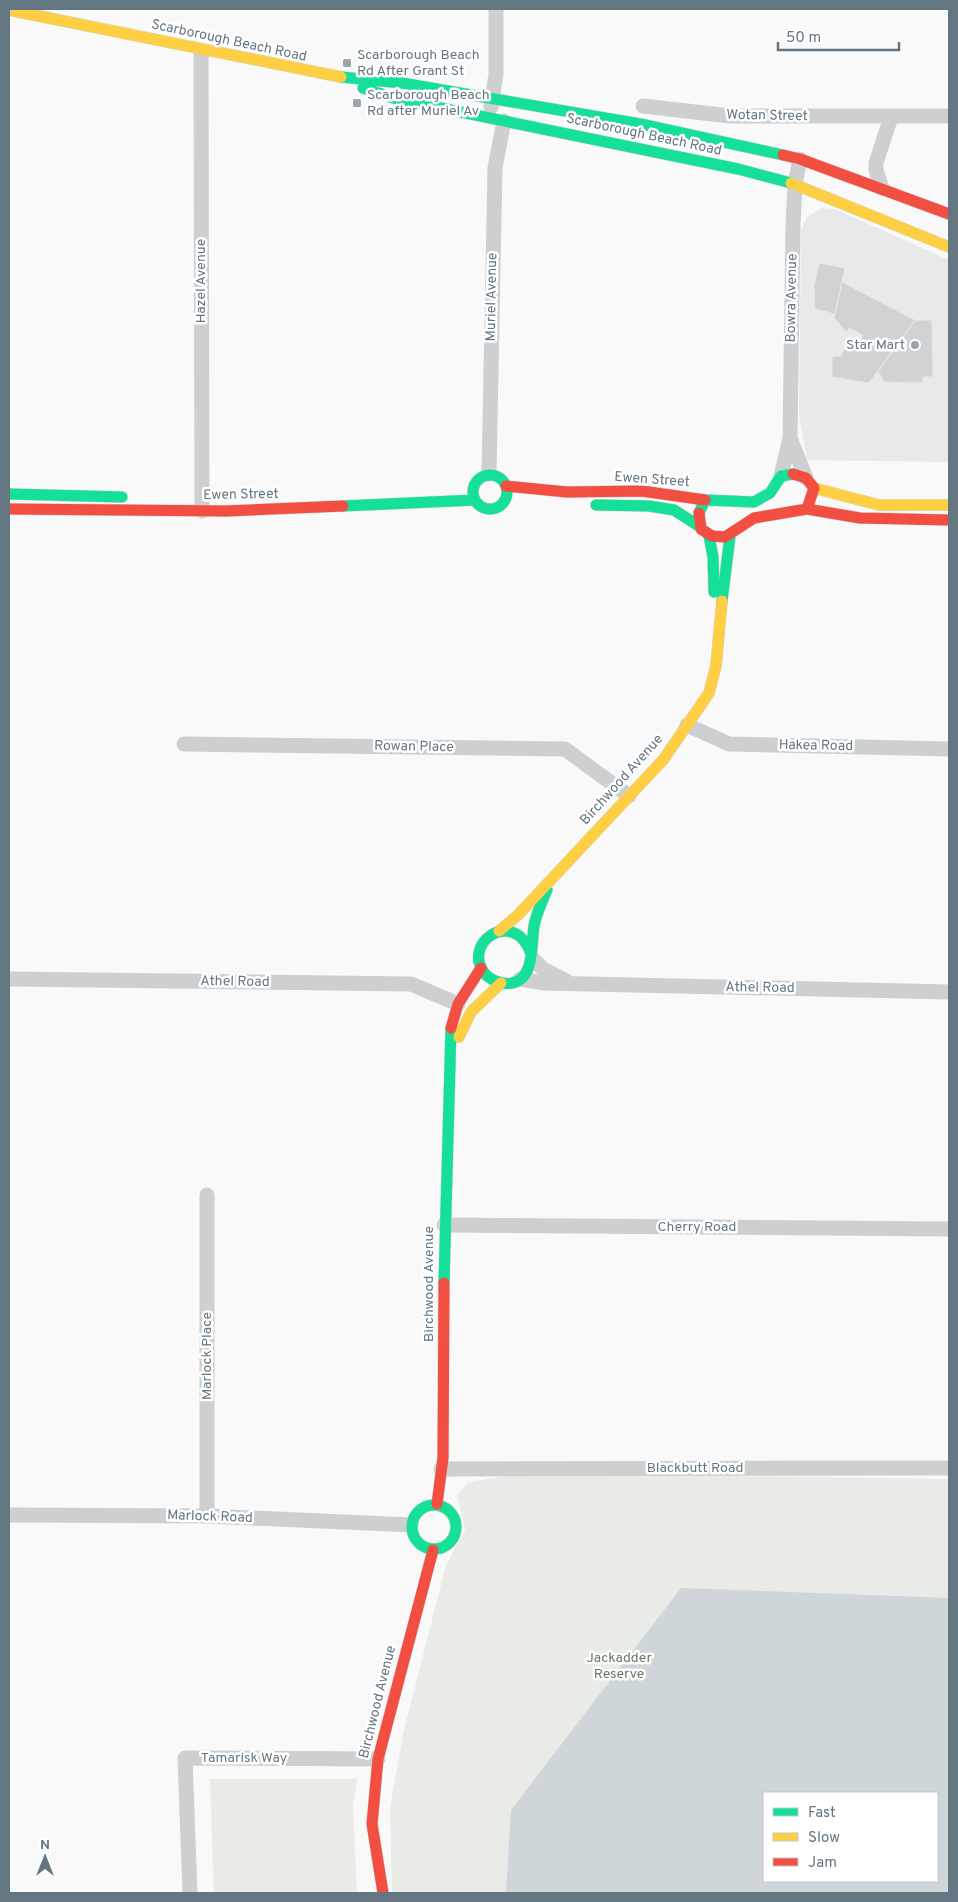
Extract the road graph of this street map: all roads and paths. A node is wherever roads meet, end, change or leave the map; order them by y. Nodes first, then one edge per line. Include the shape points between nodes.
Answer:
1 (496, 9) edge
2 (9, 10) edge
3 (201, 51) junction
4 (326, 76) junction
5 (492, 99) junction
6 (643, 106) dead end
7 (949, 116) edge
8 (891, 117) junction
9 (496, 120) junction
10 (800, 158) junction
11 (795, 184) junction
12 (882, 188) junction
13 (949, 214) edge
14 (949, 247) edge
15 (790, 438) junction
16 (489, 474) junction
17 (782, 476) junction
18 (810, 483) junction
19 (506, 486) junction
20 (385, 492) dead end
21 (9, 494) edge
22 (474, 494) junction
23 (134, 497) dead end
24 (705, 500) junction
25 (201, 501) junction
26 (580, 504) dead end
27 (949, 505) edge
28 (9, 509) edge
29 (806, 510) junction
30 (949, 520) edge
31 (699, 526) junction
32 (709, 536) junction
33 (730, 536) junction
34 (720, 608) junction
35 (687, 725) junction
36 (184, 744) dead end
37 (949, 749) edge
38 (629, 796) junction
39 (553, 878) junction
40 (499, 930) junction
41 (532, 955) junction
42 (481, 968) junction
43 (520, 978) junction
44 (9, 979) edge
45 (501, 983) junction
46 (572, 983) junction
47 (949, 992) edge
48 (458, 1004) junction
49 (449, 1063) junction
50 (207, 1195) dead end
51 (444, 1225) junction
52 (949, 1229) edge
53 (949, 1468) edge
54 (441, 1469) junction
55 (438, 1504) junction
56 (9, 1514) edge
57 (208, 1516) junction
58 (411, 1525) junction
59 (433, 1550) junction
60 (378, 1759) junction
61 (190, 1893) edge
62 (383, 1893) edge

1 - 5 street, Muriel Avenue via 496,74
2 - 3 main road, Scarborough Beach Road
3 - 4 main road, Scarborough Beach Road
3 - 25 street, Hazel Avenue
4 - 5 main road, Scarborough Beach Road via 402,83
4 - 9 main road, Scarborough Beach Road via 397,99
5 - 9 street, Muriel Avenue
5 - 10 main road, Scarborough Beach Road via 646,124
6 - 8 street, Wotan Street via 730,116
7 - 8 street, Wotan Street
8 - 12 street via 876,163
9 - 11 main road, Scarborough Beach Road via 738,169
9 - 16 street, Muriel Avenue
10 - 11 street, Bowra Avenue
10 - 12 main road, Scarborough Beach Road
11 - 14 main road, Scarborough Beach Road
11 - 15 street, Bowra Avenue
12 - 13 main road, Scarborough Beach Road
15 - 17 street, Bowra Avenue
15 - 18 street, Bowra Avenue
16 - 19 main road via 500,477
16 - 22 main road via 478,479
17 - 18 main road via 793,474
17 - 24 main road, Ewen Street via 770,493 754,502
18 - 27 main road via 879,505
18 - 29 main road
19 - 22 main road via 510,500 493,509 482,507
19 - 24 main road, Ewen Street via 567,492 642,491
20 - 22 main road
21 - 23 main road
22 - 25 main road, Ewen Street
24 - 31 main road, Ewen Street via 698,514
25 - 28 main road, Ewen Street
26 - 31 main road, Ewen Street via 674,510
29 - 30 main road via 879,520
29 - 33 main road via 751,519
31 - 32 main road, Ewen Street
32 - 33 main road
32 - 34 main road, Birchwood Avenue via 714,591
33 - 34 main road, Birchwood Avenue
34 - 35 main road, Birchwood Avenue via 714,675 709,692
35 - 37 street, Hakea Road via 729,744
35 - 38 main road, Birchwood Avenue via 663,760
36 - 38 street, Rowan Place via 565,749
38 - 39 main road, Birchwood Avenue
39 - 40 main road, Birchwood Avenue
39 - 41 main road, Birchwood Avenue via 540,906
40 - 41 main road via 509,930 522,936
40 - 42 main road, Birchwood Avenue via 490,934 481,946 478,960
41 - 43 main road, Birchwood Avenue via 527,972
41 - 46 street, Athel Road via 543,969
42 - 45 main road via 488,977
42 - 48 main road, Birchwood Avenue
43 - 45 main road, Birchwood Avenue
43 - 46 street, Athel Road
44 - 48 street, Athel Road via 410,984
45 - 49 main road, Birchwood Avenue via 470,1012
46 - 47 street, Athel Road
48 - 49 main road, Birchwood Avenue via 450,1030
49 - 51 main road, Birchwood Avenue
50 - 57 street, Marlock Place
51 - 52 street, Cherry Road
51 - 54 main road, Birchwood Avenue
53 - 54 street, Blackbutt Road
54 - 55 main road, Birchwood Avenue
55 - 58 main road via 423,1507
55 - 59 main road via 448,1509 455,1519 456,1532 450,1543
56 - 57 street, Marlock Road
57 - 58 street, Marlock Road
58 - 59 main road via 415,1539
59 - 60 main road, Birchwood Avenue
60 - 61 street, Tamarisk Way via 185,1758
60 - 62 main road, Birchwood Avenue via 372,1824

